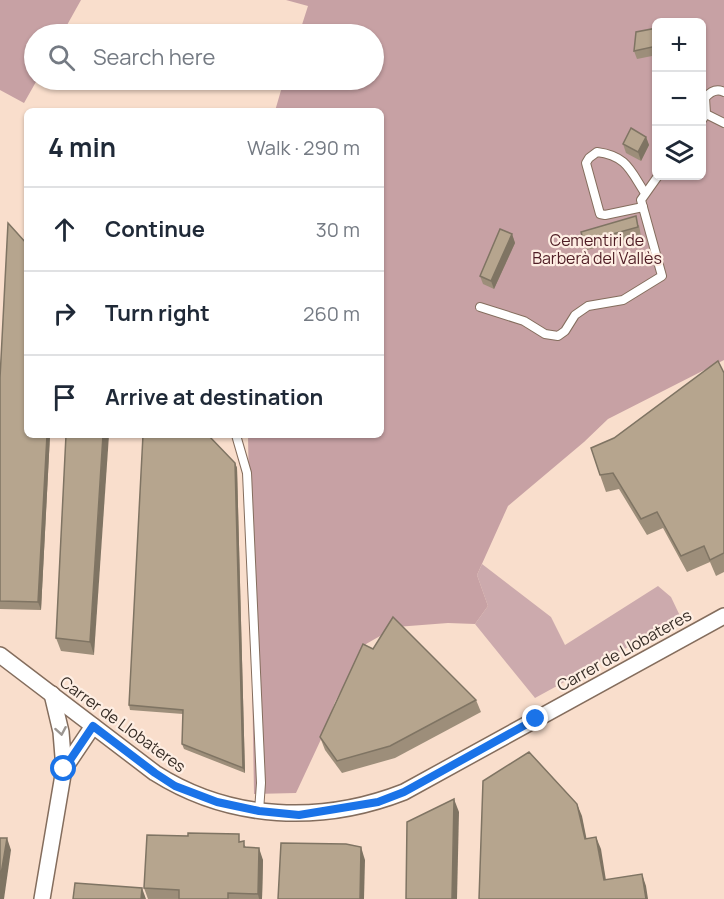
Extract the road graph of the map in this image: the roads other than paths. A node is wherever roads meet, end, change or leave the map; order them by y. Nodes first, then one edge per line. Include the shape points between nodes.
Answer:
1 (724, 92) edge
2 (706, 96) edge
3 (706, 118) edge
4 (724, 123) edge
5 (655, 180) edge
6 (645, 193) junction
7 (643, 207) junction
8 (480, 307) dead end
9 (237, 438) edge
10 (724, 616) edge
11 (0, 655) edge
12 (52, 694) junction
13 (93, 726) junction
14 (64, 769) junction
15 (259, 811) junction
16 (42, 899) edge

1 - 2 lane via 714,91
3 - 4 lane
5 - 6 lane
6 - 7 lane
6 - 7 lane via 626,162 597,152 586,163 600,213
7 - 8 lane via 662,276 623,300 588,306 558,336
9 - 15 lane via 247,473 261,774
10 - 15 street, Carrer de Llobateres via 404,792 378,802 299,815
11 - 12 street, Carrer de Llobateres
12 - 13 street, Carrer de Llobateres
12 -> 14 street
13 - 14 street
13 - 15 street, Carrer de Llobateres via 175,786 217,802
14 - 16 street

